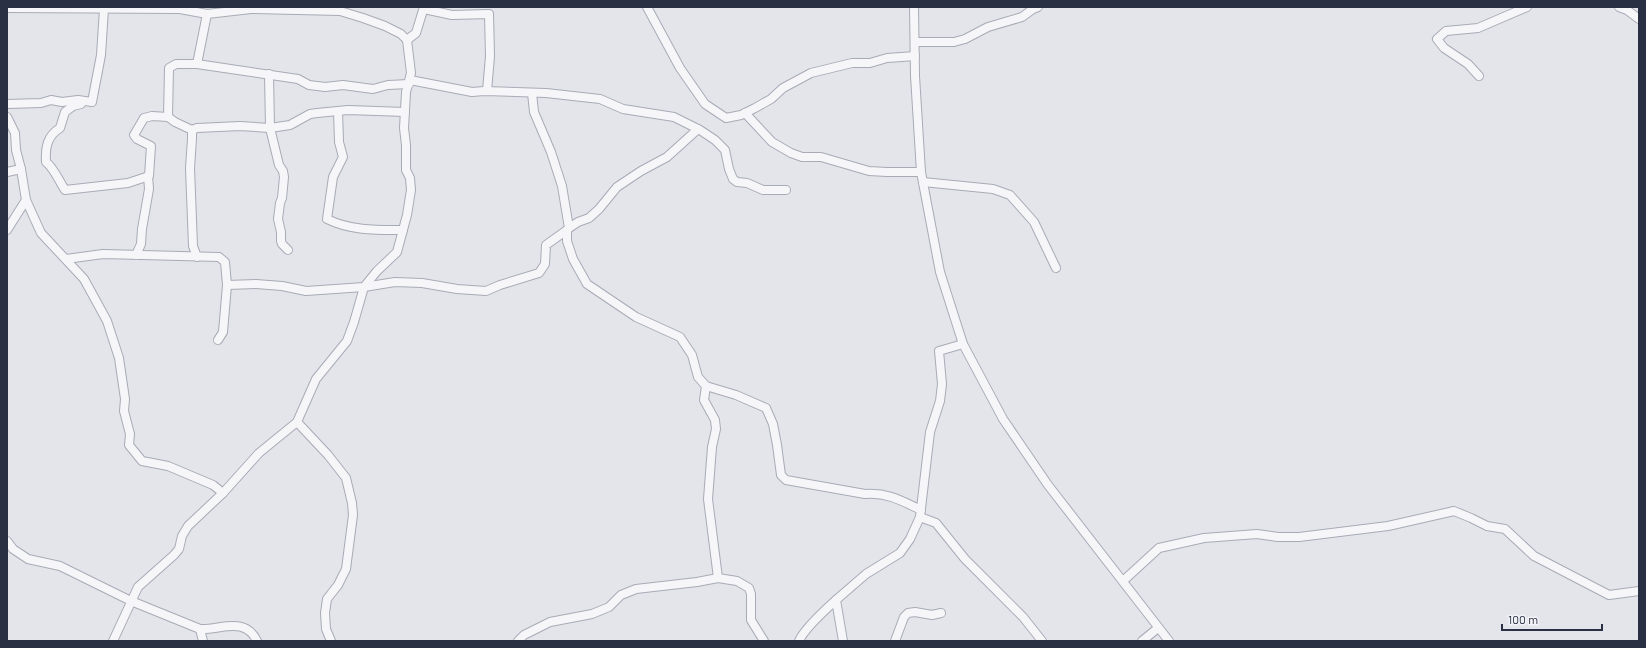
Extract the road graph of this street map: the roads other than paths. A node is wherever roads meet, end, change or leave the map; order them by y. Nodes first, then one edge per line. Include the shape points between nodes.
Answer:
1 (72, 7) edge
2 (647, 7) edge
3 (914, 7) edge
4 (1038, 7) edge
5 (1527, 7) edge
6 (1619, 7) edge
7 (7, 8) edge
8 (180, 8) edge
9 (251, 8) edge
10 (424, 8) edge
11 (104, 9) junction
12 (206, 14) junction
13 (1639, 19) edge
14 (408, 40) junction
15 (915, 42) junction
16 (915, 56) junction
17 (197, 64) junction
18 (269, 74) junction
19 (1479, 76) dead end
20 (410, 82) junction
21 (487, 91) junction
22 (532, 93) junction
23 (83, 101) junction
24 (7, 104) edge
25 (338, 111) junction
26 (405, 112) junction
27 (746, 113) junction
28 (7, 117) edge
29 (168, 117) junction
30 (270, 128) junction
31 (698, 129) junction
32 (192, 130) junction
33 (21, 169) junction
34 (7, 172) edge
35 (921, 172) junction
36 (148, 176) junction
37 (923, 182) junction
38 (786, 190) dead end
39 (26, 200) junction
40 (568, 229) junction
41 (7, 230) edge
42 (404, 230) junction
43 (288, 250) dead end
44 (136, 255) junction
45 (197, 257) junction
46 (66, 259) junction
47 (1056, 268) dead end
48 (227, 285) junction
49 (364, 287) junction
50 (218, 340) dead end
51 (963, 344) junction
52 (706, 386) junction
53 (297, 422) junction
54 (223, 494) junction
55 (921, 513) junction
56 (7, 541) edge
57 (718, 578) junction
58 (1123, 580) junction
59 (1639, 591) edge
60 (836, 600) junction
61 (131, 601) junction
62 (941, 613) dead end
63 (1158, 628) junction
64 (200, 629) junction
65 (113, 641) edge
66 (203, 641) edge
67 (257, 641) edge
68 (331, 641) edge
69 (518, 641) edge
70 (764, 641) edge
71 (799, 641) edge
72 (843, 641) edge
73 (895, 641) edge
74 (1042, 641) edge
75 (1142, 641) edge
76 (1169, 641) edge

1 - 7 street
1 - 11 street
2 - 27 street via 680,68 705,104 726,118
3 - 15 street
4 - 15 street via 1022,17 988,27 965,40
5 - 19 street via 1478,28 1446,31 1437,39 1444,48 1468,64
6 - 13 street
8 - 11 street
8 - 12 street
9 - 12 street
9 - 14 street via 340,12 385,26
10 - 14 street via 416,33
10 - 21 street via 452,15 489,14 490,56
11 - 23 street via 101,55 92,102
12 - 17 street
14 - 20 street
15 - 16 street
16 - 27 street via 852,63 811,73
16 - 35 street
17 - 18 street
17 - 29 street via 176,64 169,68
18 - 20 street via 325,87 343,85 373,89
18 - 30 street
20 - 21 street via 472,92
20 - 26 street via 406,92
21 - 22 street
22 - 31 street via 600,99 623,109 674,117
22 - 40 street via 534,112 562,186
23 - 24 street via 51,100 41,103
23 - 36 street via 65,112 60,128 53,132 46,148 46,162 52,166 65,190 128,183
25 - 26 street
25 - 30 street via 310,114 290,125
25 - 42 street via 343,157 333,178 327,219 353,228
26 - 42 street via 406,170 411,190
27 - 35 street via 772,142 802,157 821,157 869,171
28 - 33 street via 15,133
29 - 32 street
29 - 36 street via 144,118 134,135 151,146
30 - 32 street via 240,126
30 - 43 street via 284,177 278,219 281,241
31 - 38 street via 725,150 729,169 737,182 747,182 763,190
31 - 40 street via 667,156 617,187 589,218
32 - 45 street via 190,168 193,246
33 - 34 street
33 - 39 street
35 - 37 street
36 - 44 street via 149,190 141,244
37 - 47 street via 993,189 1010,195 1034,222
37 - 51 street via 940,272
39 - 41 street
39 - 46 street via 41,233
40 - 49 street via 546,245 545,264 539,273 486,290 395,282
40 - 52 street via 567,241 573,259 587,284 636,317 680,337 692,355 698,377
42 - 49 street via 397,252
44 - 45 street
44 - 46 street via 103,254
45 - 48 street via 219,257 226,262
46 - 54 street via 84,278 107,321 119,358 125,399 124,411 130,434 129,445 142,461 168,466 213,485
48 - 49 street via 256,284 306,291
48 - 50 street via 223,332
49 - 53 street via 347,341 316,379
51 - 55 street via 939,351 942,384 940,401 930,432
51 - 58 street via 1003,419 1048,485
52 - 55 street via 766,408 773,424 781,475 786,480 865,494 886,494
52 - 57 street via 704,400 715,420 716,429 708,499
53 - 54 street via 259,453
53 - 68 street via 346,478 352,503 353,515 346,569 327,599 326,629
54 - 61 street via 188,526 176,552 138,587
55 - 60 street via 910,539 900,553 866,574
55 - 74 street via 936,523 965,559 1023,617
56 - 61 street via 13,549 28,559 60,566
57 - 69 street via 636,589 621,595 609,607 598,612 550,622 529,632
57 - 70 street via 737,581 749,588 751,620
58 - 59 street via 1159,548 1204,538 1258,534 1299,537 1388,526 1454,511 1487,526 1505,529 1534,556 1609,595
58 - 63 street
60 - 71 street via 825,609
60 - 72 street
61 - 64 street
61 - 65 street
62 - 73 street via 908,613
63 - 75 street
63 - 76 street
64 - 66 street
64 - 67 street via 233,625 251,631

